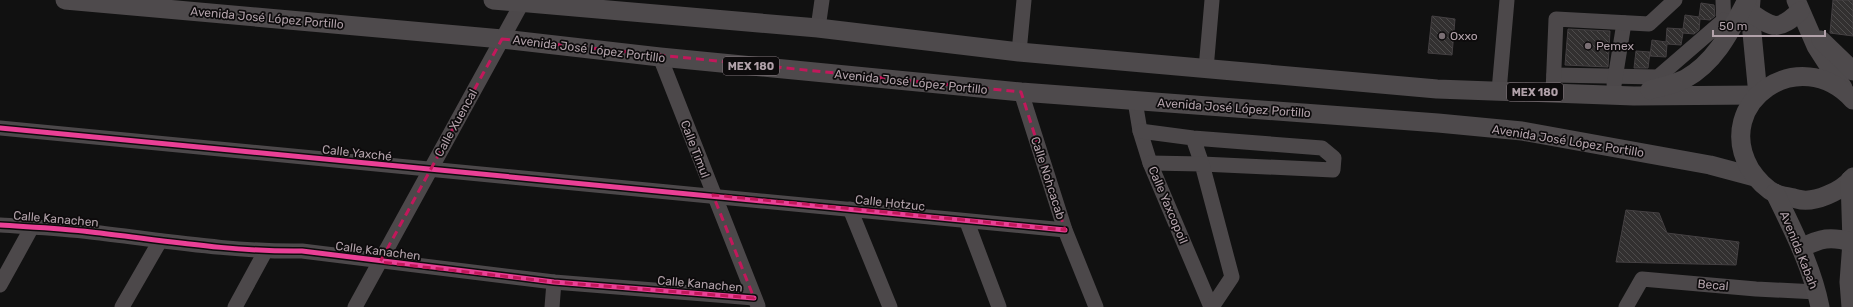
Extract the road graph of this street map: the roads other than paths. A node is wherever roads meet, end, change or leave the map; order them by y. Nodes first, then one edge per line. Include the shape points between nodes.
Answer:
1 (65, 0) edge
2 (499, 0) edge
3 (822, 0) edge
4 (1024, 0) edge
5 (1212, 0) edge
6 (1507, 0) edge
7 (1675, 0) edge
8 (1724, 0) edge
9 (522, 3) junction
10 (565, 3) edge
11 (1749, 4) edge
12 (1801, 12) edge
13 (1724, 20) junction
14 (1624, 23) junction
15 (818, 28) junction
16 (502, 39) junction
17 (1724, 42) junction
18 (1020, 52) junction
19 (660, 57) junction
20 (1206, 69) junction
21 (1853, 71) edge
22 (1616, 76) junction
23 (1660, 82) junction
24 (1553, 84) junction
25 (1021, 92) junction
26 (1500, 92) junction
27 (1848, 94) edge
28 (1613, 95) junction
29 (1758, 95) junction
30 (1634, 96) junction
31 (1135, 100) junction
32 (0, 128) edge
33 (1140, 131) junction
34 (1192, 138) junction
35 (1150, 163) junction
36 (1202, 164) junction
37 (430, 170) junction
38 (1755, 177) junction
39 (1852, 178) edge
40 (1775, 193) junction
41 (713, 195) junction
42 (850, 209) junction
43 (966, 222) junction
44 (0, 225) edge
45 (32, 227) junction
46 (1065, 230) junction
47 (160, 241) junction
48 (1852, 242) junction
49 (1801, 248) junction
50 (265, 252) junction
51 (380, 262) junction
52 (1851, 279) edge
53 (554, 282) junction
54 (0, 285) edge
55 (1819, 299) edge
56 (756, 302) edge
57 (122, 307) edge
58 (235, 307) edge
59 (355, 307) edge
60 (552, 307) edge
61 (890, 307) edge
62 (999, 307) edge
63 (1096, 307) edge
64 (1211, 307) edge
65 (1626, 307) edge
66 (1851, 307) edge

1 - 16 main road, Avenida José López Portillo / MEX 180
2 - 9 main road, MEX 180
3 - 15 street
4 - 18 street
5 - 20 street
6 - 26 street
7 - 14 street via 1649,24
8 - 13 street
9 - 10 main road, MEX 180
9 - 16 street, Calle Xuencal
10 - 15 main road, MEX 180
11 - 12 main road via 1762,20 1778,26 1787,24
11 - 17 main road
11 - 29 main road
12 - 21 main road
12 - 27 main road via 1816,46
13 - 17 street
13 - 23 street
14 - 22 street
14 - 24 street via 1556,19
15 - 18 main road, MEX 180
16 - 19 main road, Avenida José López Portillo / MEX 180
16 - 37 street, Calle Xuencal
17 - 23 main road via 1699,70 1684,79
18 - 20 main road, MEX 180
19 - 25 main road, Avenida José López Portillo / MEX 180
19 - 41 street, Calle Timul
20 - 26 main road, MEX 180
22 - 23 street
22 - 24 street
22 - 28 street
23 - 30 main road
24 - 26 main road, MEX 180
24 - 28 main road, MEX 180
25 - 31 main road, Avenida José López Portillo / MEX 180
25 - 46 street, Calle Nohcacab
27 - 29 main road via 1823,78 1799,75 1777,81
28 - 30 main road, MEX 180
29 - 30 main road, MEX 180
29 - 38 main road via 1747,109 1741,142 1745,160
31 - 33 street, Calle Yaxcopoil
31 - 38 main road, Avenida José López Portillo / MEX 180 via 1522,130 1710,165
32 - 37 street, Calle Yaxché
33 - 34 street
33 - 35 street, Calle Yaxcopoil
34 - 36 street
34 - 36 street via 1322,148 1334,158 1333,170
35 - 36 street
35 - 64 street, Calle Yaxcopoil
36 - 64 street via 1232,277
37 - 41 street, Calle Yaxché
37 - 51 street, Calle Xuencal
38 - 40 main road
39 - 40 main road via 1828,196 1802,200
39 - 48 main road
40 - 49 main road, Avenida Kabah
41 - 42 street, Calle Hotzuc
41 - 56 street, Calle Timul
42 - 43 street, Calle Hotzuc
42 - 61 street
43 - 46 street, Calle Hotzuc
43 - 62 street
44 - 45 street, Calle Kanachen
45 - 47 street, Calle Kanachen
45 - 54 street
46 - 63 street, Calle Nohcacab
47 - 50 street, Calle Kanachen
47 - 57 street
48 - 49 main road via 1835,238 1818,240
48 - 52 main road
49 - 55 main road, Avenida Kabah
50 - 51 street, Calle Kanachen via 302,251
50 - 58 street
51 - 53 street, Calle Kanachen
51 - 59 street, Calle Xuencal
52 - 66 main road
53 - 56 street, Calle Kanachen
53 - 60 street
55 - 65 street, Becal via 1756,289 1642,279

